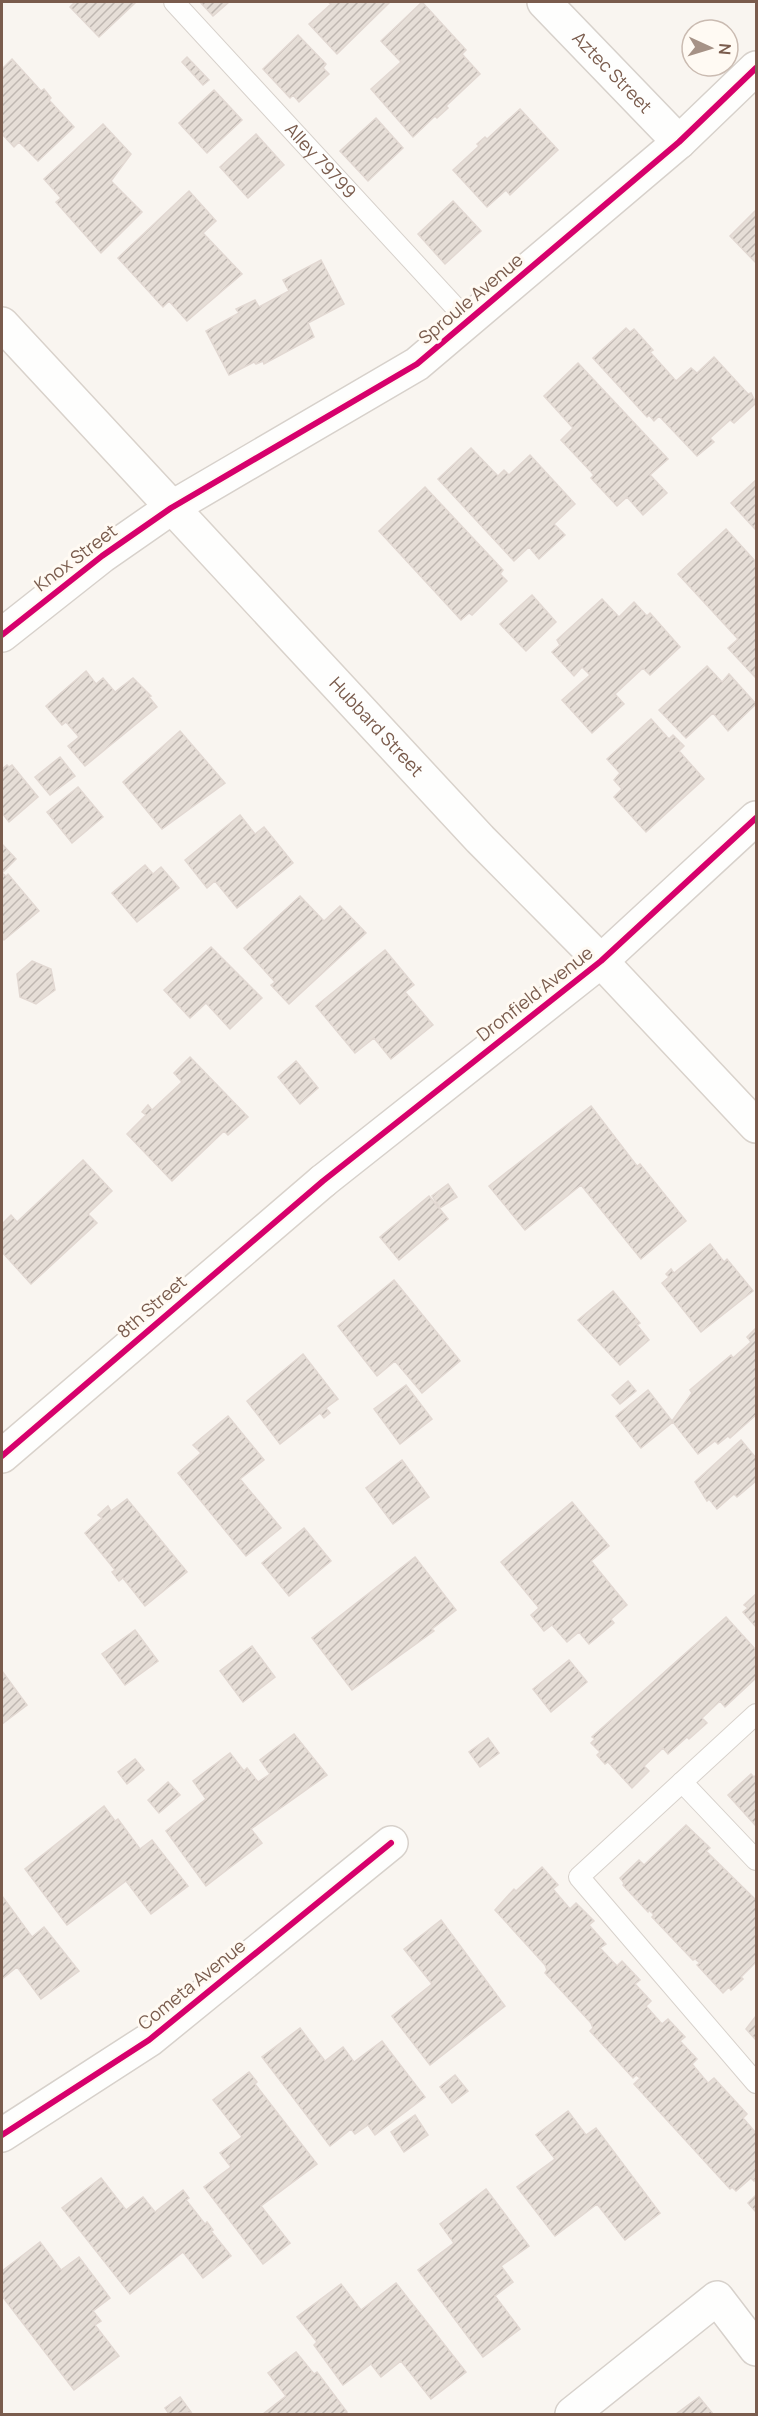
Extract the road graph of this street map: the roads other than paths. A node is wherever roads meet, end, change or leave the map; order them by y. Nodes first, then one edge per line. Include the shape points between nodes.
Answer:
1 (174, 2) edge
2 (544, 2) edge
3 (756, 68) edge
4 (679, 142) junction
5 (468, 321) junction
6 (2, 324) edge
7 (171, 507) junction
8 (2, 634) edge
9 (756, 818) edge
10 (601, 962) junction
11 (756, 1126) edge
12 (323, 1181) joint
13 (2, 1456) edge
14 (756, 1714) edge
15 (682, 1782) junction
16 (391, 1843) dead end
17 (756, 1860) edge
18 (756, 2083) edge
19 (2, 2135) edge
20 (756, 2349) edge
21 (572, 2415) edge

1 - 5 lane, Alley 79799
2 - 4 street, Aztec Street
3 - 4 street, Sproule Avenue
4 - 5 street, Sproule Avenue
5 - 7 street, Sproule Avenue via 417,364
6 - 7 street, Hubbard Street
7 - 8 street, Knox Street via 102,555
7 - 10 street, Hubbard Street via 480,839
9 - 10 street, Dronfield Avenue
10 - 11 street, Hubbard Street
10 - 12 street, Dronfield Avenue
12 - 13 street, 8th Street
14 - 15 lane
15 - 17 lane
15 - 18 lane via 579,1877
16 - 19 street, Cometa Avenue via 149,2040
20 - 21 street via 717,2298

